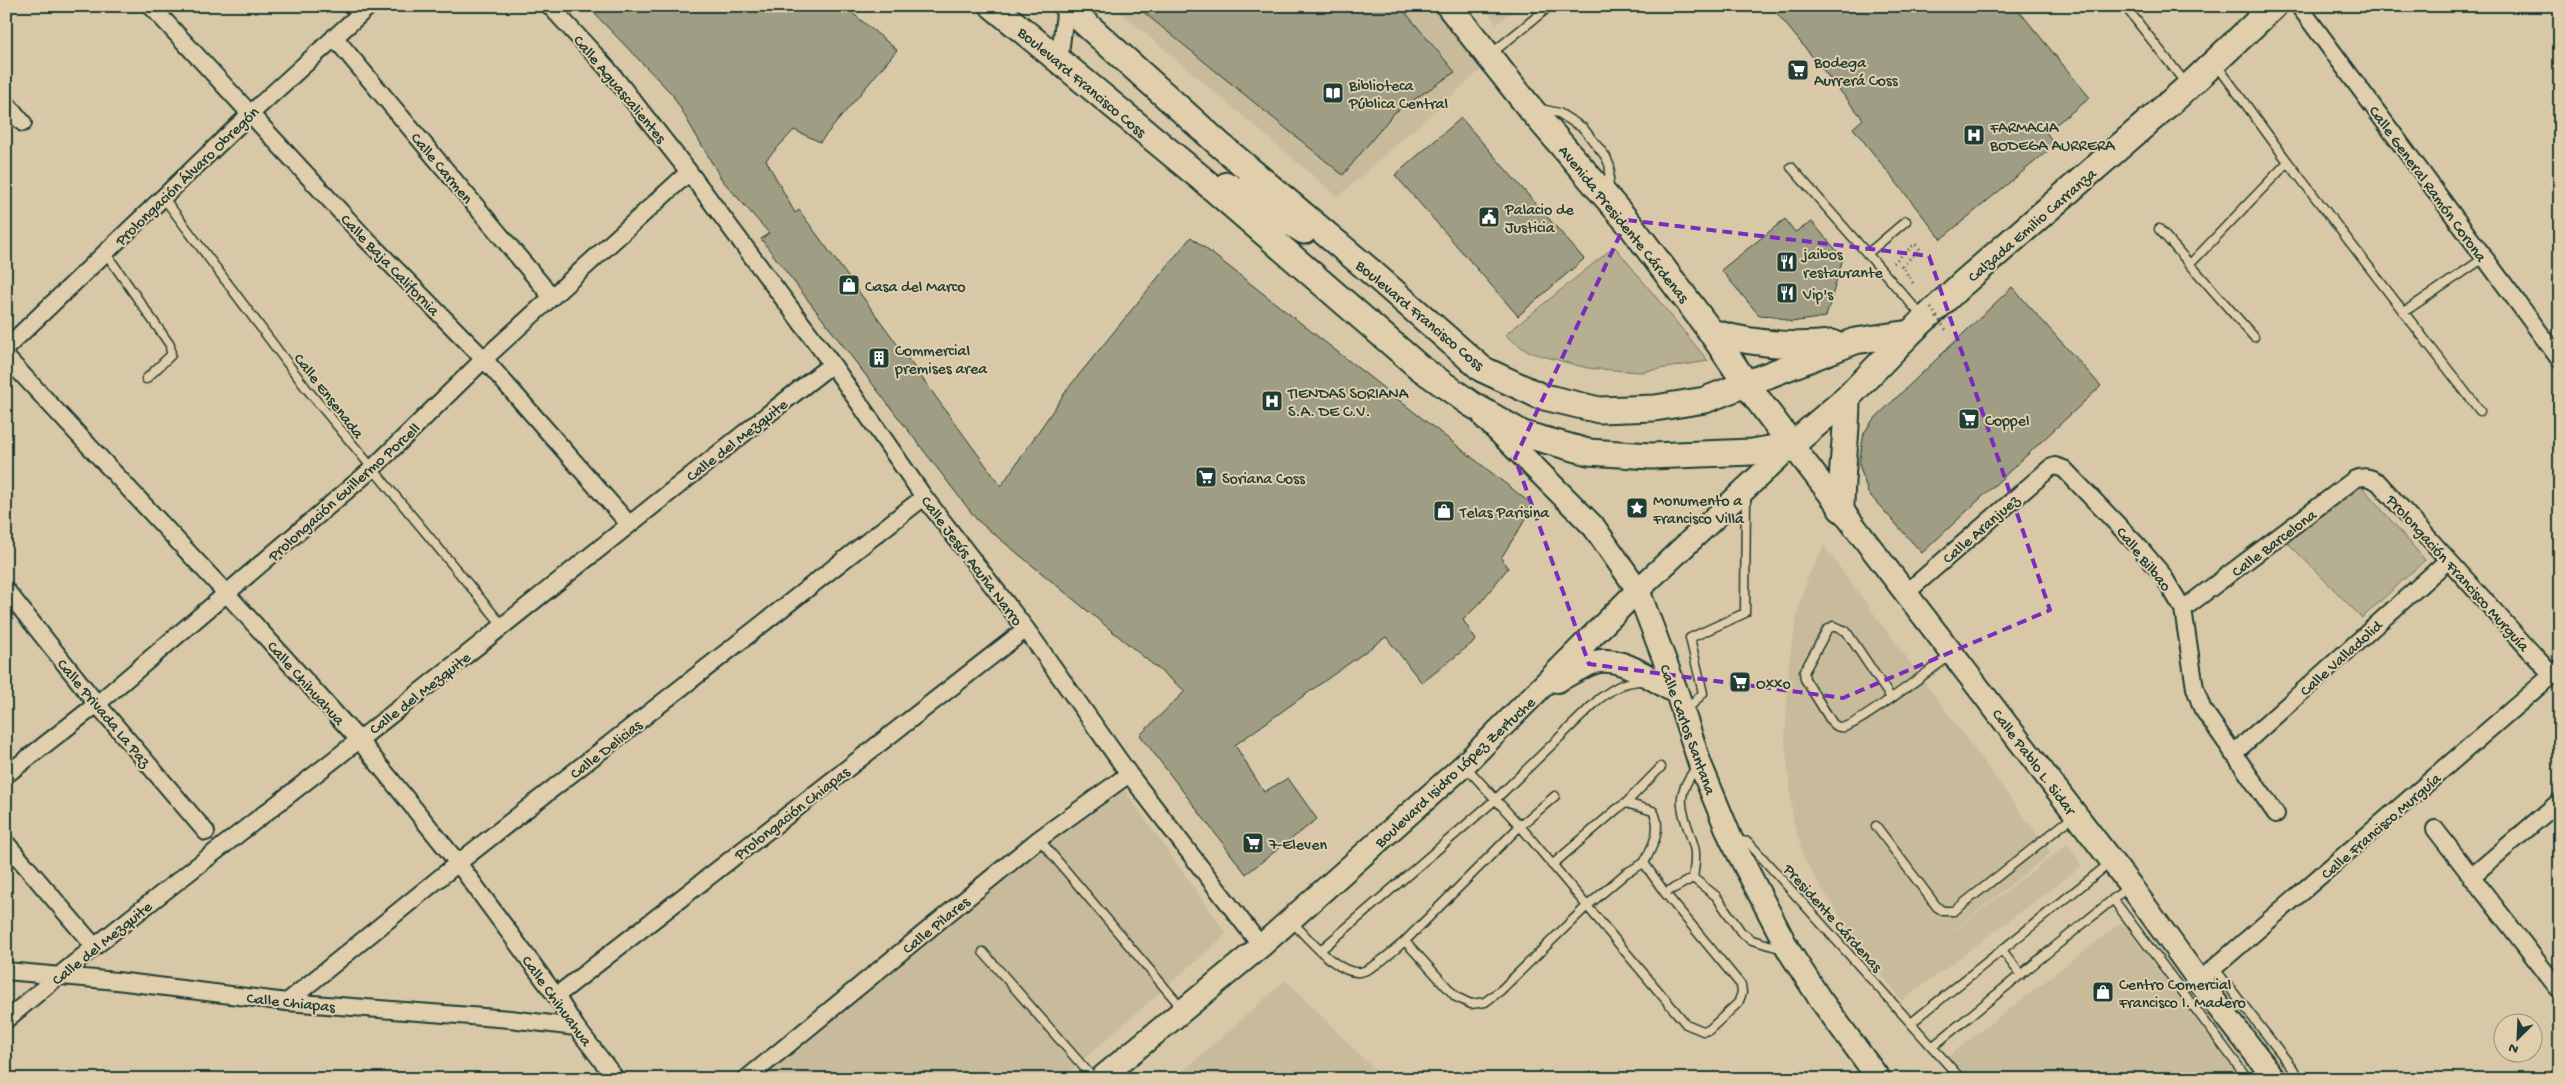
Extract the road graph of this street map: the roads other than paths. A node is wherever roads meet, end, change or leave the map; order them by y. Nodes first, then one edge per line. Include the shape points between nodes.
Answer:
1 (151, 6) edge
2 (370, 6) edge
3 (550, 6) edge
4 (993, 6) edge
5 (1066, 6) edge
6 (1450, 6) edge
7 (1550, 6) edge
8 (2125, 6) edge
9 (2274, 6) edge
10 (2299, 6) edge
11 (334, 37) junction
12 (1489, 56) junction
13 (1059, 61) junction
14 (2214, 61) junction
15 (2188, 86) junction
16 (6, 103) edge
17 (1115, 107) junction
18 (249, 115) junction
19 (23, 123) dead end
20 (1219, 144) junction
21 (2288, 162) junction
22 (1791, 167) dead end
23 (689, 172) junction
24 (1201, 178) junction
25 (163, 197) junction
26 (1906, 221) dead end
27 (2159, 229) dead end
28 (105, 252) junction
29 (1867, 254) junction
30 (2484, 258) junction
31 (2190, 264) junction
32 (1369, 270) junction
33 (552, 297) junction
34 (2404, 312) junction
35 (1928, 322) junction
36 (1711, 332) junction
37 (2254, 337) dead end
38 (1855, 341) junction
39 (6, 348) edge
40 (6, 357) edge
41 (484, 359) junction
42 (2560, 360) edge
43 (832, 364) junction
44 (146, 379) dead end
45 (1746, 385) junction
46 (1847, 398) junction
47 (1471, 404) junction
48 (2480, 411) dead end
49 (1792, 445) junction
50 (2055, 466) joint
51 (372, 470) junction
52 (2363, 476) joint
53 (1746, 488) junction
54 (924, 497) junction
55 (1842, 509) junction
56 (628, 523) junction
57 (2448, 561) junction
58 (6, 590) edge
59 (1638, 590) junction
60 (1906, 593) junction
61 (227, 594) junction
62 (2183, 609) junction
63 (504, 626) junction
64 (1026, 629) junction
65 (1952, 654) junction
66 (2556, 671) edge
67 (1654, 681) junction
68 (1542, 688) junction
69 (1677, 692) junction
70 (1891, 698) junction
71 (97, 704) junction
72 (1684, 714) junction
73 (359, 740) junction
74 (2233, 754) junction
75 (1700, 764) junction
76 (1464, 765) junction
77 (1661, 767) dead end
78 (1129, 774) junction
79 (6, 776) edge
80 (1555, 796) dead end
81 (1496, 799) junction
82 (2560, 801) edge
83 (1626, 803) junction
84 (2276, 814) dead end
85 (2076, 815) junction
86 (1520, 826) junction
87 (1876, 826) dead end
88 (2435, 829) dead end
89 (206, 832) dead end
90 (1039, 839) junction
91 (1731, 839) junction
92 (6, 843) edge
93 (2112, 862) junction
94 (458, 863) junction
95 (1644, 863) junction
96 (1552, 865) junction
97 (2471, 876) junction
98 (1694, 878) junction
99 (2122, 892) junction
100 (1666, 893) junction
101 (1586, 906) junction
102 (1290, 920) junction
103 (1405, 941) junction
104 (94, 946) junction
105 (1261, 946) junction
106 (1322, 950) junction
107 (2002, 950) junction
108 (1789, 951) junction
109 (983, 952) dead end
110 (6, 971) edge
111 (2021, 975) junction
112 (2207, 975) junction
113 (58, 976) junction
114 (2560, 991) edge
115 (556, 996) junction
116 (287, 1002) junction
117 (1183, 1010) junction
118 (6, 1020) edge
119 (1911, 1022) junction
120 (576, 1027) junction
121 (1932, 1047) junction
122 (616, 1079) edge
123 (746, 1079) edge
124 (1094, 1079) edge
125 (1100, 1079) edge
126 (1879, 1079) edge
127 (1961, 1079) edge
128 (2248, 1079) edge
129 (2275, 1079) edge
130 (2301, 1079) edge

1 - 18 street, Calle Baja California
2 - 11 street, Prolongación Álvaro Obregón
3 - 23 street, Calle Aguascalientes via 607,68
4 - 13 main road, Boulevard Francisco Coss
5 - 13 street
5 - 20 main road, Boulevard Francisco Coss
6 - 12 main road, Avenida Presidente Cárdenas
7 - 12 lane
8 - 15 lane
9 - 14 main road, Calzada Emilio Carranza
10 - 30 street, Calle General Ramón Corona
11 - 18 street, Prolongación Álvaro Obregón
11 - 33 street, Calle Carmen
12 - 36 main road, Avenida Presidente Cárdenas via 1606,197
13 - 17 main road, Boulevard Francisco Coss
14 - 15 main road, Calzada Emilio Carranza
14 - 21 lane
15 - 35 main road, Calzada Emilio Carranza
16 - 19 street
17 - 20 main road via 1198,157 1211,154
17 - 24 main road, Boulevard Francisco Coss
18 - 25 street, Prolongación Álvaro Obregón
18 - 41 street, Calle Baja California
20 - 32 main road, Boulevard Francisco Coss
21 - 31 lane
21 - 34 lane
22 - 29 lane
23 - 33 street, Prolongación Guillermo Porcell
23 - 43 street, Calle Jesús Acuña Narro
24 - 32 main road via 1225,184
24 - 47 main road, Boulevard Francisco Coss via 1419,366
25 - 28 street, Prolongación Álvaro Obregón
25 - 51 lane, Calle Ensenada via 306,388
26 - 29 lane
27 - 31 lane
28 - 39 street, Prolongación Álvaro Obregón
28 - 44 lane via 170,345 171,356
29 - 35 lane
30 - 34 lane
30 - 42 street, Calle General Ramón Corona
31 - 37 lane
32 - 45 main road, Boulevard Francisco Coss via 1482,369 1540,396 1599,410 1655,408 1705,400
33 - 41 street, Prolongación Guillermo Porcell
34 - 48 lane
35 - 38 main road, Boulevard Francisco Coss
35 - 46 main road, Calzada Emilio Carranza
36 - 38 main road via 1741,341 1769,344
36 - 45 main road, Avenida Presidente Cárdenas
38 - 45 main road, Boulevard Francisco Coss
40 - 61 street, Calle Chihuahua
41 - 51 street, Prolongación Guillermo Porcell
41 - 56 street, Calle Baja California
43 - 54 street, Calle Jesús Acuña Narro
43 - 56 street, Calle del Mezquite
45 - 49 main road, Avenida Presidente Cárdenas
46 - 49 main road, Calzada Emilio Carranza
46 - 55 main road via 1847,434 1841,474
47 - 49 main road, Boulevard Francisco Coss via 1523,434 1588,452 1702,455 1752,452
47 - 59 street, Calle Carlos Santana via 1594,526
49 - 53 street, Boulevard Isidro López Zertuche
49 - 55 street, Calle Pablo L. Sidar
50 - 60 street, Calle Aranjuez
50 - 62 street, Calle Bilbao via 2064,469 2139,547 2162,574
51 - 61 street, Prolongación Guillermo Porcell
51 - 63 lane, Calle Ensenada
52 - 57 street, Prolongación Francisco Murguía via 2378,482
52 - 62 street, Calle Barcelona
53 - 59 street, Boulevard Isidro López Zertuche
53 - 72 lane via 1744,613 1690,638 1703,693
54 - 64 street, Calle Jesús Acuña Narro
54 - 94 street, Calle Delicias
55 - 60 street, Calle Pablo L. Sidar
56 - 63 street, Calle del Mezquite
57 - 66 street, Prolongación Francisco Murguía
57 - 74 street, Calle Valladolid
58 - 71 street, Calle Privada La Paz
59 - 68 street, Boulevard Isidro López Zertuche
59 - 69 street, Calle Carlos Santana
60 - 65 street, Calle Pablo L. Sidar
61 - 71 street, Prolongación Guillermo Porcell
61 - 73 street, Calle Chihuahua
62 - 74 street, Calle Bilbao via 2195,688 2202,708
63 - 73 street, Calle del Mezquite
64 - 78 street, Calle Jesús Acuña Narro
64 - 115 street, Prolongación Chiapas
65 - 70 lane
65 - 85 street, Calle Pablo L. Sidar
66 - 112 street, Calle Francisco Murguía
67 - 68 street via 1621,664 1596,662
67 - 69 street
67 - 81 lane via 1628,681 1615,687
68 - 76 street, Boulevard Isidro López Zertuche
69 - 72 street, Calle Carlos Santana
70 - 70 lane via 1849,725 1833,724 1805,679 1804,672 1827,630 1833,626 1846,632
71 - 79 street, Prolongación Guillermo Porcell
71 - 89 street, Calle Privada La Paz
72 - 75 street, Calle Carlos Santana
73 - 94 street, Calle Chihuahua
73 - 104 street, Calle del Mezquite
74 - 84 street, Calle Bilbao
75 - 91 street, Calle Carlos Santana
75 - 98 lane via 1685,782 1682,793 1694,849
76 - 81 lane
76 - 102 street, Boulevard Isidro López Zertuche
77 - 83 lane
78 - 90 street, Calle Pilares
78 - 105 street, Calle Jesús Acuña Narro
80 - 86 lane
81 - 86 lane
81 - 106 lane
82 - 97 street
83 - 95 lane via 1653,810 1656,817 1656,836
83 - 96 lane
85 - 87 lane via 1954,911 1948,912 1936,907
85 - 93 street, Calle Pablo L. Sidar
86 - 96 lane
86 - 103 lane
88 - 97 street
90 - 117 lane
90 - 123 street, Calle Pilares
91 - 108 street, Calle Carlos Santana
91 - 119 lane, Presidente Cárdenas via 1748,842
92 - 104 street
93 - 99 street, Calle Pablo L. Sidar
93 - 107 lane
94 - 115 street, Calle Chihuahua
94 - 116 street, Calle Delicias
95 - 100 lane
95 - 101 lane via 1626,873
96 - 101 lane
97 - 114 street
98 - 100 lane
98 - 108 lane via 1716,896 1741,932 1752,940
99 - 111 lane
99 - 112 street, Calle Pablo L. Sidar
99 - 128 lane
100 - 101 lane via 1741,985 1738,1003 1709,1030 1686,1024
101 - 103 lane via 1485,1002 1471,1004 1456,997
102 - 105 street, Boulevard Isidro López Zertuche
102 - 106 lane
103 - 106 lane via 1363,972 1348,972 1333,963
104 - 113 street, Calle del Mezquite
105 - 117 street, Boulevard Isidro López Zertuche
107 - 111 lane
107 - 119 lane
108 - 126 street, Calle Carlos Santana
109 - 124 lane
110 - 113 street, Calle Chiapas
111 - 121 lane
112 - 129 street, Calle Pablo L. Sidar
112 - 130 lane
113 - 116 street, Calle Chiapas via 117,980
113 - 118 street, Calle del Mezquite
115 - 120 street, Calle Chihuahua
116 - 120 street, Calle Chiapas
117 - 125 street, Boulevard Isidro López Zertuche
119 - 121 lane, Presidente Cárdenas
120 - 122 street, Calle Chihuahua
121 - 127 lane, Presidente Cárdenas

